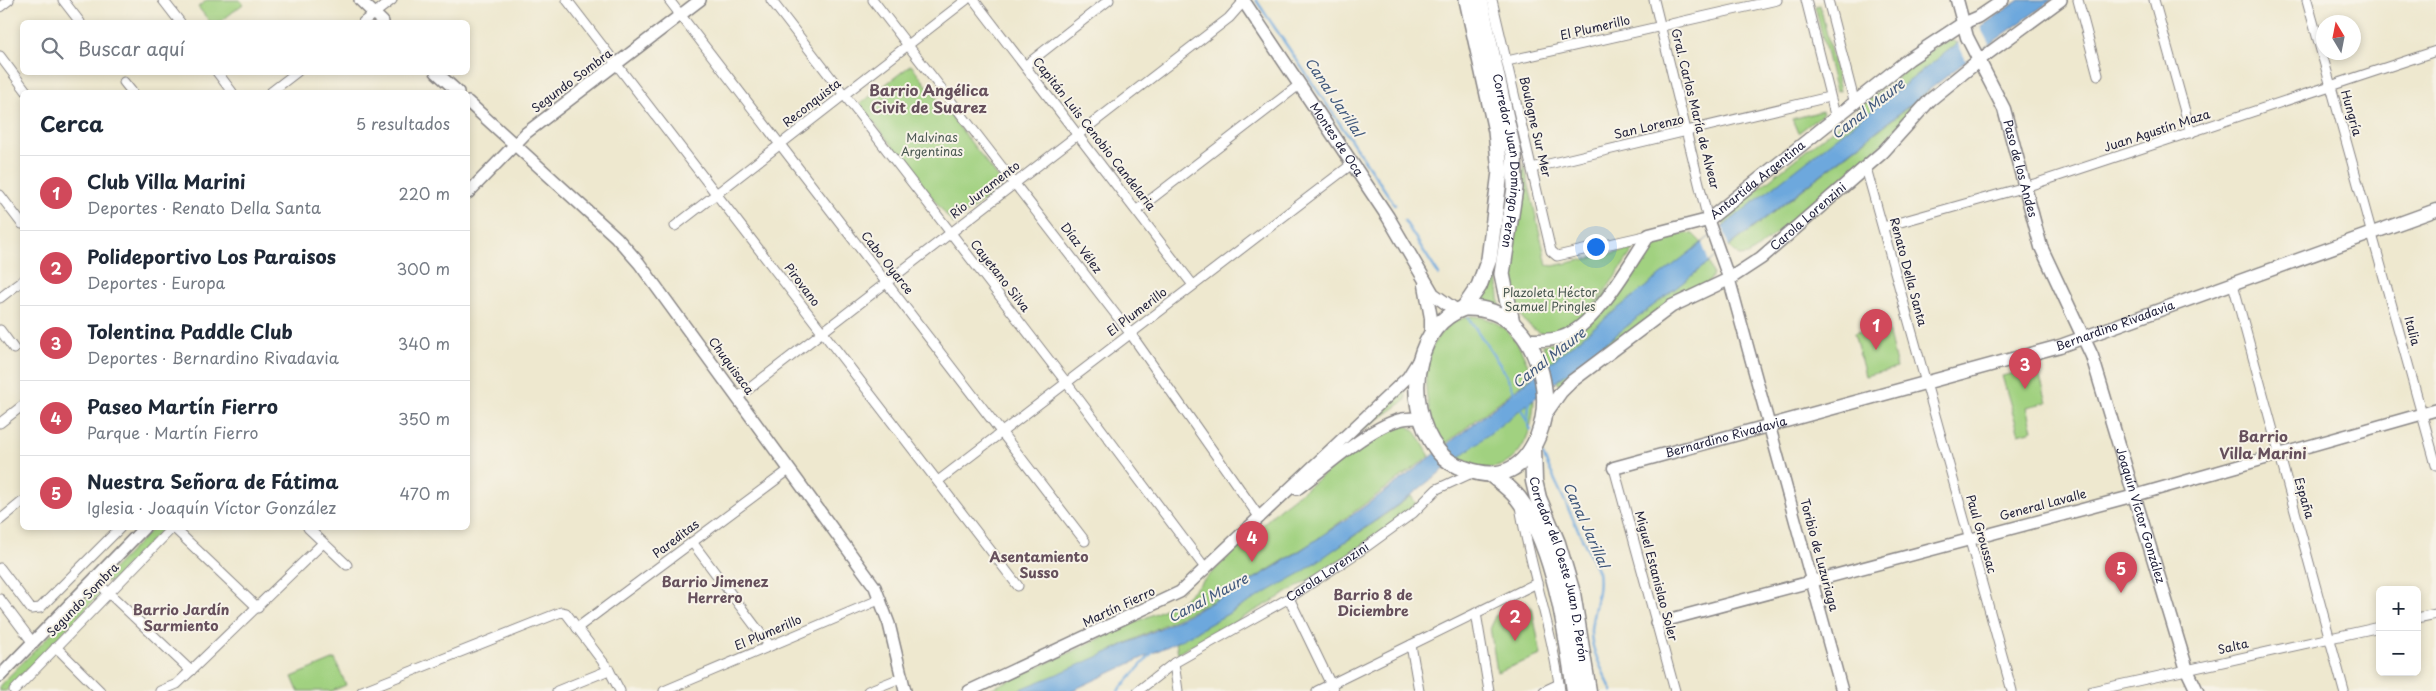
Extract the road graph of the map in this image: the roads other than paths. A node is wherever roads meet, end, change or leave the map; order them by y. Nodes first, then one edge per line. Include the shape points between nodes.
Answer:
1 (9, 0) edge
2 (63, 0) edge
3 (163, 0) edge
4 (360, 0) edge
5 (392, 0) edge
6 (567, 0) edge
7 (669, 0) edge
8 (700, 0) edge
9 (771, 0) edge
10 (873, 0) edge
11 (966, 0) edge
12 (974, 0) edge
13 (1109, 0) edge
14 (1244, 0) edge
15 (1466, 0) edge
16 (1480, 0) edge
17 (1492, 0) edge
18 (1654, 0) edge
19 (1777, 0) edge
20 (1806, 0) edge
21 (1828, 0) edge
22 (1957, 0) edge
23 (2003, 0) edge
24 (2061, 0) edge
25 (2078, 0) edge
26 (2154, 0) edge
27 (2307, 0) edge
28 (0, 7) edge
29 (374, 14) junction
30 (681, 15) junction
31 (78, 20) edge
32 (178, 20) edge
33 (366, 20) edge
34 (381, 20) edge
35 (1962, 24) junction
36 (1660, 26) junction
37 (908, 45) junction
38 (2436, 51) edge
39 (0, 56) edge
40 (1976, 58) junction
41 (1507, 62) junction
42 (616, 64) junction
43 (1026, 66) junction
44 (219, 75) edge
45 (293, 75) edge
46 (439, 75) edge
47 (2098, 75) dead end
48 (124, 82) dead end
49 (1299, 85) junction
50 (2331, 86) junction
51 (26, 90) edge
52 (130, 90) edge
53 (230, 90) edge
54 (274, 90) edge
55 (456, 90) edge
56 (844, 94) junction
57 (1830, 97) junction
58 (470, 104) edge
59 (1855, 104) junction
60 (1836, 119) junction
61 (1685, 132) junction
62 (2191, 133) junction
63 (1079, 134) junction
64 (779, 144) junction
65 (513, 145) junction
66 (1352, 164) junction
67 (1532, 168) junction
68 (1866, 168) junction
69 (1016, 183) junction
70 (2025, 187) junction
71 (470, 191) edge
72 (716, 193) junction
73 (0, 195) edge
74 (1137, 210) junction
75 (2436, 210) edge
76 (1708, 220) junction
77 (20, 221) edge
78 (675, 226) dead end
79 (1883, 227) junction
80 (951, 233) junction
81 (2372, 233) junction
82 (1650, 235) junction
83 (1557, 256) joint
84 (1729, 279) junction
85 (1424, 280) junction
86 (887, 282) junction
87 (20, 283) edge
88 (2234, 284) junction
89 (1193, 285) junction
90 (0, 298) edge
91 (1460, 310) junction
92 (1512, 323) junction
93 (0, 330) edge
94 (822, 332) junction
95 (1130, 333) junction
96 (1431, 333) junction
97 (2083, 338) junction
98 (1527, 340) junction
99 (14, 349) dead end
100 (1422, 354) junction
101 (1066, 382) junction
102 (1925, 383) junction
103 (737, 398) junction
104 (20, 408) edge
105 (2436, 410) edge
106 (2422, 414) junction
107 (1544, 416) junction
108 (1422, 418) junction
109 (0, 423) edge
110 (1770, 426) junction
111 (1001, 433) junction
112 (1533, 448) junction
113 (2279, 454) junction
114 (2436, 465) edge
115 (1614, 468) joint
116 (789, 470) junction
117 (1474, 472) junction
118 (1492, 475) junction
119 (938, 481) junction
120 (2134, 496) junction
121 (1518, 498) junction
122 (20, 504) edge
123 (1260, 518) junction
124 (0, 520) edge
125 (118, 530) edge
126 (142, 530) edge
127 (171, 530) edge
128 (175, 530) edge
129 (310, 530) edge
130 (1970, 538) junction
131 (1085, 541) dead end
132 (692, 542) junction
133 (323, 543) junction
134 (346, 565) dead end
135 (0, 568) edge
136 (1206, 569) junction
137 (94, 579) junction
138 (1812, 581) junction
139 (1537, 583) junction
140 (1018, 586) dead end
141 (108, 593) junction
142 (1289, 598) junction
143 (0, 599) edge
144 (881, 599) junction
145 (258, 608) junction
146 (1476, 613) junction
147 (2436, 614) edge
148 (2421, 617) edge
149 (1656, 623) junction
150 (577, 628) junction
151 (2376, 628) edge
152 (2331, 638) junction
153 (33, 643) junction
154 (1411, 645) junction
155 (770, 646) junction
156 (56, 647) junction
157 (1174, 663) junction
158 (610, 670) junction
159 (2187, 670) junction
160 (191, 671) junction
161 (0, 676) edge
162 (902, 677) junction
163 (1559, 687) edge
164 (1333, 688) edge
165 (14, 691) edge
166 (100, 691) edge
167 (160, 691) edge
168 (362, 691) edge
169 (558, 691) edge
170 (620, 691) edge
171 (664, 691) edge
172 (868, 691) edge
173 (905, 691) edge
174 (969, 691) edge
175 (1138, 691) edge
176 (1178, 691) edge
177 (1317, 691) edge
178 (1419, 691) edge
179 (1489, 691) edge
180 (1544, 691) edge
181 (1575, 691) edge
182 (1588, 691) edge
183 (1675, 691) edge
184 (1842, 691) edge
185 (2012, 691) edge
186 (2092, 691) edge
187 (2197, 691) edge
188 (2344, 691) edge

1 - 28 street
2 - 31 street
3 - 32 street
4 - 29 street
5 - 29 street
6 - 42 street, Pirovano
7 - 30 street, Cabo Oyarce
8 - 30 street, Segundo Sombra
9 - 56 street, Cayetano Silva
10 - 37 street, Díaz Vélez
11 - 37 street, Reconquista
12 - 43 street, Capitán Luis Cenobio Candelaria
13 - 43 street
14 - 49 main road, Montes de Oca
14 - 63 street, Río Juramento via 1229,18
15 - 91 highway, Corredor Juan Domingo Perón via 1496,131 1500,177 1487,266 1478,286
16 - 92 highway, Corredor Juan Domingo Perón via 1514,154 1515,188 1502,274
17 - 41 street, Boulogne Sur Mer
18 - 36 street, Gral. Carlos María de Alvear
19 - 36 street, El Plumerillo
20 - 57 street
21 - 59 street
22 - 35 main road, Paso de los Andes
23 - 35 street, Antartida Argentina via 1978,18
24 - 40 street, Carola Lorenzini
25 - 47 street
26 - 62 street
27 - 50 street, Hungría
29 - 33 street
29 - 34 street
30 - 42 street, Segundo Sombra
30 - 64 street, Cabo Oyarce
35 - 40 main road, Paso de los Andes
35 - 59 main road, Antartida Argentina via 1922,50
36 - 41 street, El Plumerillo
36 - 61 street, Gral. Carlos María de Alvear
37 - 56 street, Reconquista
37 - 69 street, Díaz Vélez
38 - 50 street, Juan Agustín Maza
39 - 51 street
40 - 68 main road, Carola Lorenzini via 1930,100
40 - 70 main road, Paso de los Andes via 2004,109
41 - 67 street, Boulogne Sur Mer
42 - 65 street, Segundo Sombra
42 - 72 street, Pirovano
43 - 63 street, Capitán Luis Cenobio Candelaria
44 - 53 street
45 - 54 street
46 - 55 street
48 - 52 street
49 - 66 main road, Montes de Oca
49 - 74 street
50 - 62 street, Juan Agustín Maza
50 - 81 street, Hungría
56 - 64 street, Reconquista
56 - 80 street, Cayetano Silva
57 - 60 street
57 - 61 street, San Lorenzo
58 - 65 street, Chuquisaca
59 - 60 main road, Antartida Argentina
60 - 76 main road, Antartida Argentina
61 - 67 street, San Lorenzo
61 - 76 street, Gral. Carlos María de Alvear
62 - 70 street, Juan Agustín Maza
63 - 69 street, Río Juramento
63 - 74 street, Capitán Luis Cenobio Candelaria
64 - 72 street, Reconquista
64 - 86 street, Cabo Oyarce
65 - 71 street, Segundo Sombra
65 - 103 street, Chuquisaca via 629,251
66 - 85 main road, Montes de Oca
66 - 89 street, El Plumerillo
67 - 83 street, Boulogne Sur Mer via 1548,246
68 - 79 street, Renato Della Santa
68 - 84 main road, Carola Lorenzini via 1761,258
69 - 80 street, Río Juramento
69 - 95 street, Díaz Vélez
70 - 79 street, Juan Agustín Maza
70 - 97 main road, Paso de los Andes via 2041,247
72 - 78 street, Reconquista
72 - 94 street, Pirovano
73 - 77 street
74 - 89 street, Capitán Luis Cenobio Candelaria
75 - 81 main road, Bernardino Rivadavia
76 - 82 main road, Antartida Argentina
76 - 84 street, Gral. Carlos María de Alvear
79 - 102 street, Renato Della Santa
80 - 86 street, Río Juramento
80 - 101 street, Cayetano Silva
81 - 88 main road, Bernardino Rivadavia
81 - 106 street, Italia
82 - 83 street, Antartida Argentina
82 - 98 main road via 1589,318 1563,337
84 - 107 main road, Carola Lorenzini via 1666,311 1572,381
84 - 110 street, Gral. Carlos María de Alvear
85 - 91 main road, Montes de Oca via 1437,299
85 - 96 main road, Montes de Oca
86 - 94 street, Río Juramento
86 - 111 street, Cabo Oyarce
87 - 90 street
88 - 97 main road, Bernardino Rivadavia
88 - 113 street, España
89 - 95 street, El Plumerillo
91 - 92 highway via 1491,310
91 - 96 highway via 1439,322
92 - 98 highway
93 - 99 street
94 - 103 street, Río Juramento
94 - 119 street, Pirovano
95 - 101 street, El Plumerillo
95 - 123 street, Díaz Vélez
96 - 100 highway
97 - 102 main road, Bernardino Rivadavia
97 - 120 main road, Joaquín Víctor González via 2092,356
98 - 107 highway via 1540,370
100 - 108 highway via 1417,383
100 - 123 street, Martín Fierro via 1408,377
101 - 111 street, El Plumerillo
101 - 136 street, Cayetano Silva
102 - 110 main road, Bernardino Rivadavia
102 - 130 street, Paul Groussac
103 - 116 street, Chuquisaca
104 - 109 street
105 - 106 street, General Lavalle
106 - 113 street, General Lavalle
106 - 114 street, Italia
107 - 112 highway
108 - 117 highway via 1437,450 1452,463
108 - 123 street, Martín Fierro via 1402,419 1366,437
110 - 115 main road, Bernardino Rivadavia
110 - 138 street, Toribio de Luzuriaga
111 - 119 street, El Plumerillo
111 - 131 street, Cabo Oyarce
112 - 118 highway via 1522,463
112 - 182 highway, Corredor del Oeste Juan D. Perón via 1538,498 1557,543 1572,594
113 - 120 street, General Lavalle
113 - 152 street, España
115 - 149 street, Miguel Estanislao Soler
116 - 132 street, Pareditas
116 - 144 street, Chuquisaca
117 - 118 highway
117 - 142 street, Carola Lorenzini via 1437,489 1396,526
118 - 121 highway, Corredor del Oeste Juan D. Perón
119 - 140 street, Pirovano
120 - 130 street, General Lavalle
120 - 159 main road, Joaquín Víctor González
121 - 139 street
121 - 181 highway, Corredor del Oeste Juan D. Perón via 1535,528 1554,579
122 - 124 street
123 - 136 street, Martín Fierro
125 - 135 street via 36,610 31,609
126 - 137 street, Segundo Sombra
127 - 141 street, Segundo Sombra
128 - 145 street
129 - 133 street
130 - 138 street, General Lavalle
130 - 185 street, Paul Groussac
132 - 150 street, Pareditas
132 - 155 street
133 - 134 street
133 - 145 street
136 - 174 street, Martín Fierro via 1167,600
137 - 141 street
137 - 153 street, Segundo Sombra
138 - 149 street, General Lavalle
138 - 184 street, Toribio de Luzuriaga
139 - 146 street
139 - 163 street
141 - 156 street, Segundo Sombra
141 - 160 street
142 - 157 street, Carola Lorenzini
142 - 164 street
143 - 153 street
144 - 155 street, El Plumerillo
144 - 162 street, Chuquisaca
145 - 160 street
146 - 154 street
146 - 179 street
147 - 148 street
149 - 183 street, Miguel Estanislao Soler
150 - 158 street
150 - 168 street via 566,613 555,613
151 - 152 street, Salta
152 - 159 street, Salta
152 - 188 street, España
153 - 161 street, Segundo Sombra
154 - 164 street
154 - 178 street
155 - 171 street, El Plumerillo
156 - 165 street, Segundo Sombra
156 - 166 street
157 - 175 street, Carola Lorenzini
157 - 176 street
158 - 169 street
158 - 170 street
159 - 186 street, Salta
159 - 187 main road, Joaquín Víctor González
160 - 167 street via 177,684
162 - 172 street
162 - 173 street, Chuquisaca
163 - 180 street
164 - 177 street

